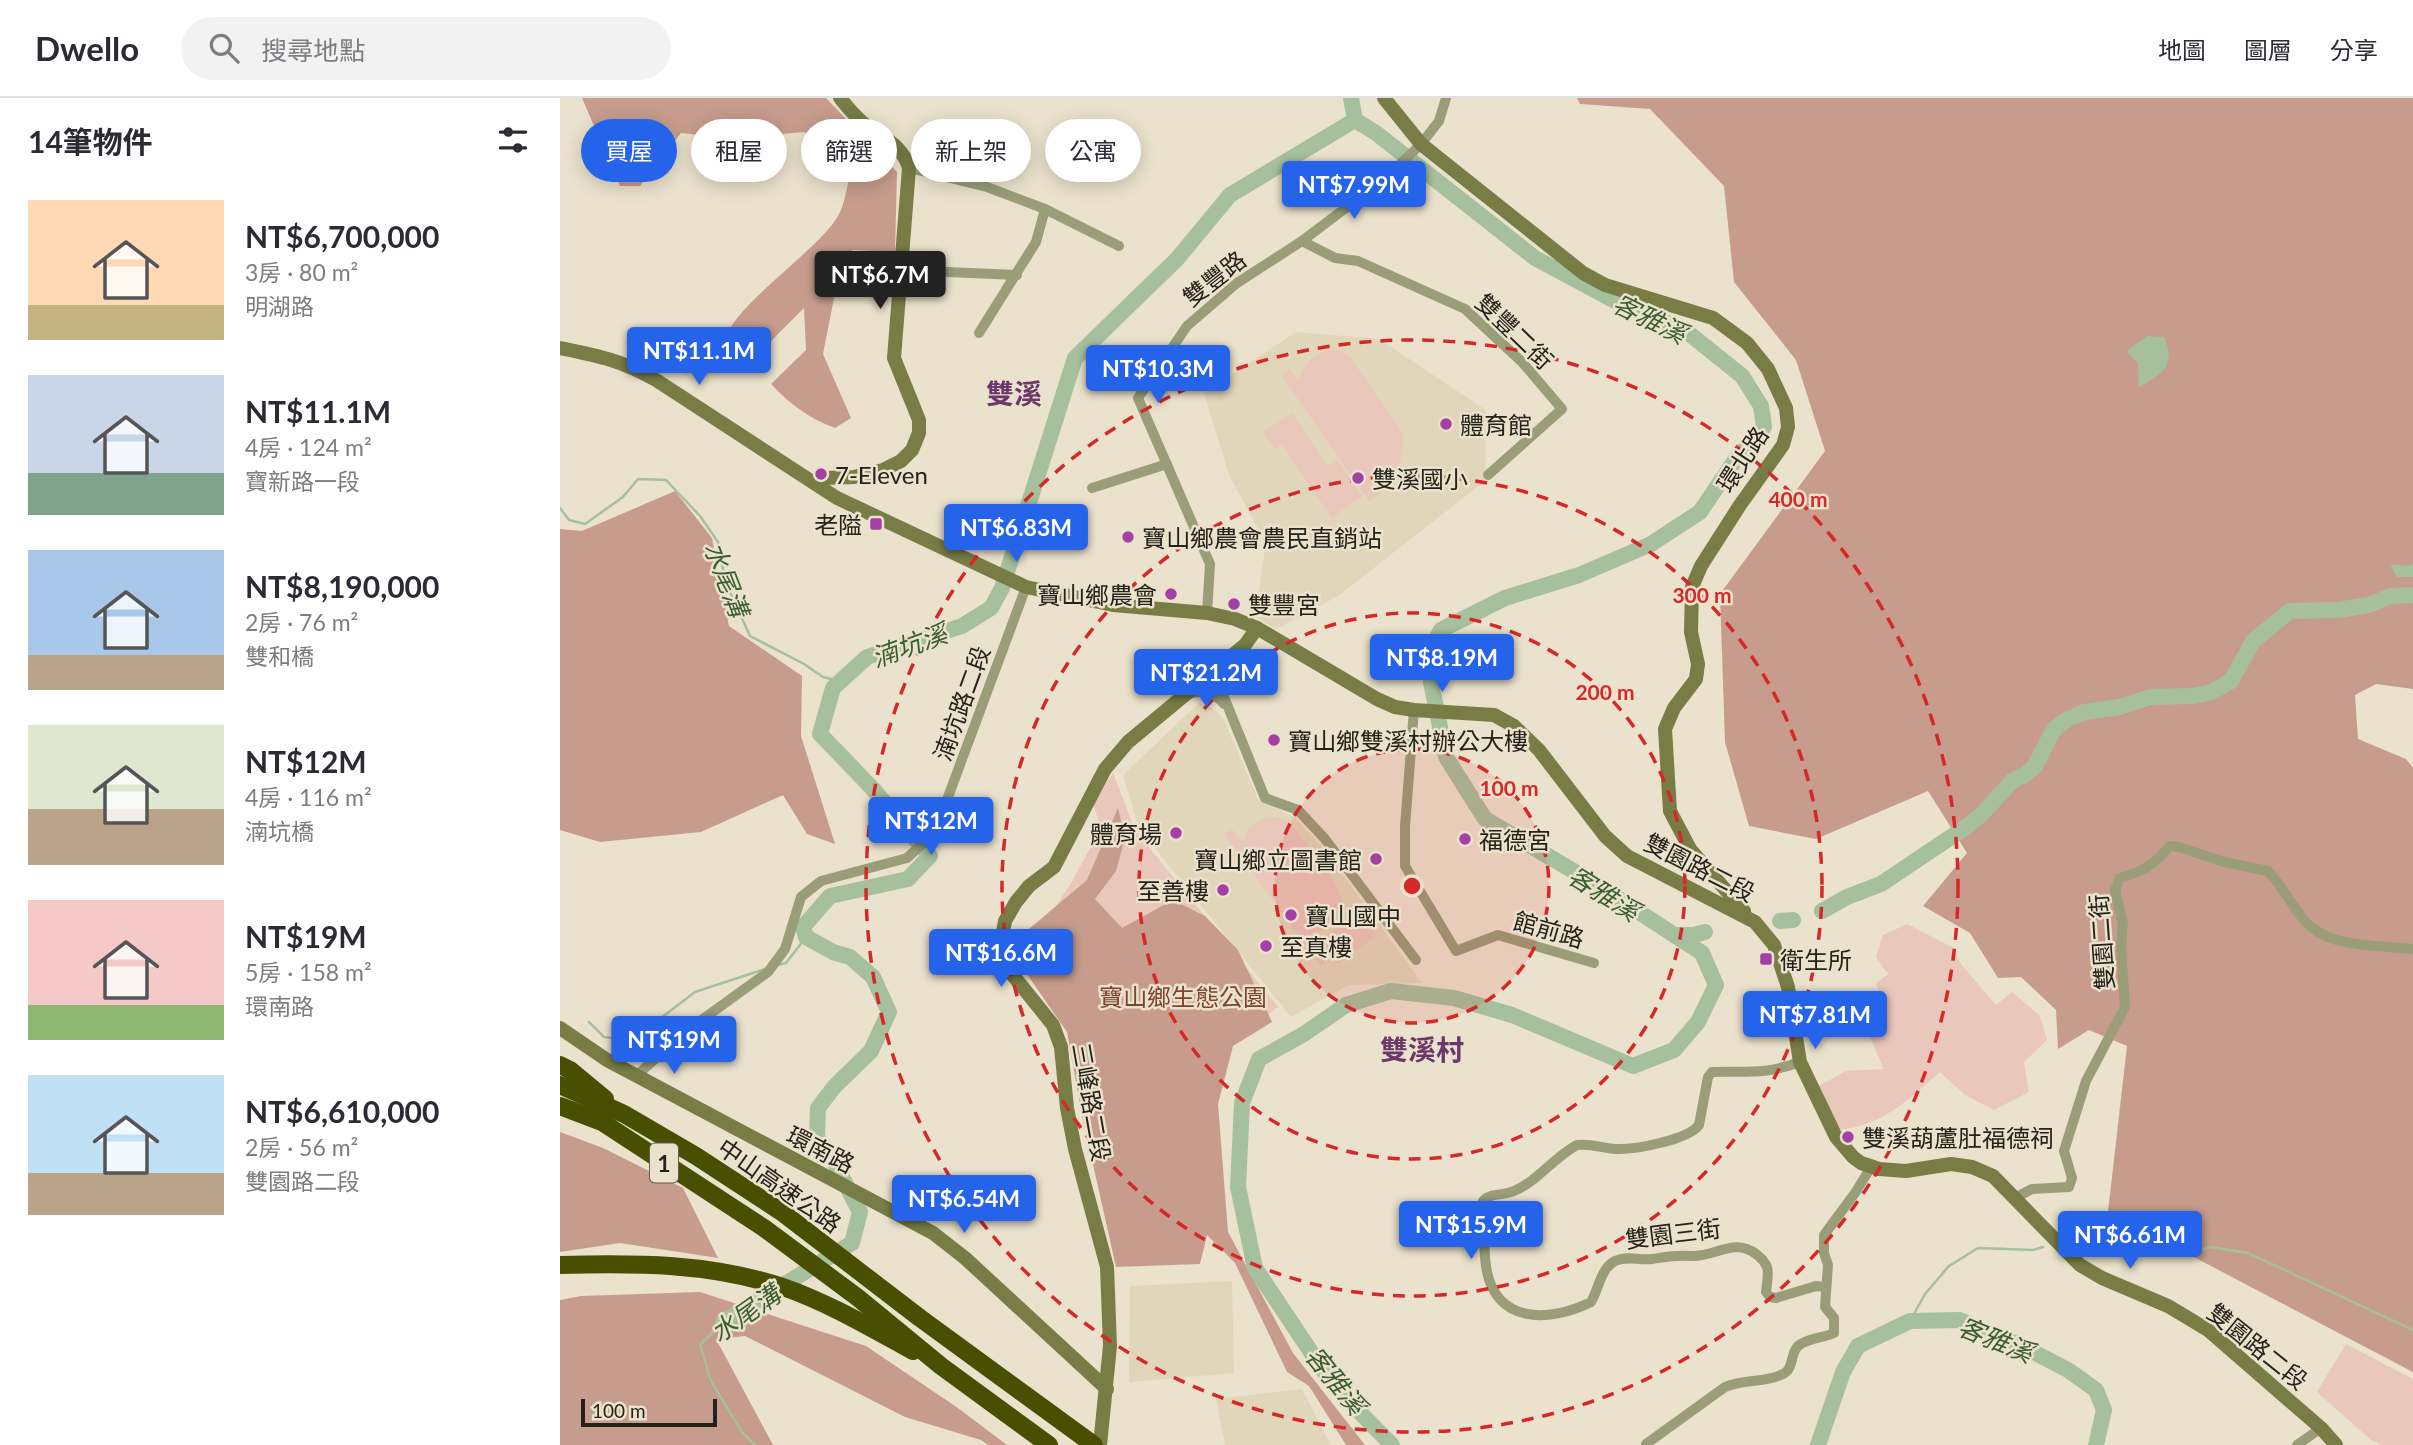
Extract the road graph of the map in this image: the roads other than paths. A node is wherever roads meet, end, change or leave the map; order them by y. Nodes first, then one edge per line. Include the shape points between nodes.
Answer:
1 (841, 98) edge
2 (1384, 98) edge
3 (1446, 98) edge
4 (1421, 144) junction
5 (909, 169) junction
6 (1045, 209) junction
7 (1302, 241) junction
8 (1119, 246) dead end
9 (900, 270) junction
10 (1017, 275) junction
11 (979, 333) dead end
12 (560, 348) edge
13 (1167, 464) junction
14 (1488, 475) dead end
15 (815, 483) junction
16 (1092, 488) dead end
17 (1026, 587) junction
18 (1207, 612) junction
19 (1257, 628) junction
20 (1213, 670) junction
21 (1181, 697) junction
22 (1414, 710) junction
23 (1231, 716) junction
24 (1755, 922) junction
25 (2413, 949) edge
26 (1416, 960) dead end
27 (1594, 963) dead end
28 (560, 1028) edge
29 (1800, 1062) junction
30 (560, 1065) edge
31 (636, 1076) junction
32 (560, 1085) edge
33 (560, 1106) edge
34 (624, 1114) junction
35 (1871, 1167) junction
36 (2015, 1199) junction
37 (560, 1265) edge
38 (1825, 1286) junction
39 (941, 1366) junction
40 (1107, 1389) junction
41 (2321, 1427) junction
42 (1646, 1444) edge
43 (1049, 1445) edge
44 (1094, 1445) edge
45 (1100, 1445) edge
46 (2297, 1445) edge
47 (2336, 1445) edge

1 - 5 street via 867,126 895,144
2 - 4 street, 環北路
3 - 4 street via 1438,121
4 - 7 street, 雙豐路 via 1388,176
4 - 24 street, 環北路 via 1583,273 1605,285 1713,318 1747,343 1780,393 1788,427 1783,445 1700,566 1692,587 1696,679 1665,729 1670,811 1690,849
5 - 6 street via 986,187
5 - 9 street
6 - 8 street
6 - 10 street via 1036,242
7 - 13 street, 雙豐路 via 1237,283 1186,326 1138,398
7 - 14 street, 雙豐二街 via 1465,309 1522,362 1562,409
9 - 10 street
9 - 15 street via 894,358 919,420 916,443 901,461 883,470
10 - 11 street
12 - 15 street via 628,364
13 - 16 street
13 - 18 street, 雙豐路 via 1210,564
15 - 17 street via 837,498
17 - 18 street via 1113,605
17 - 31 street, 湳坑路二段 via 935,832 907,859 821,881 801,897 785,949 768,972 685,1032
18 - 19 street
19 - 20 street, 三峰路二段 via 1245,645
19 - 22 street via 1377,699
20 - 21 street, 三峰路二段
20 - 23 street
21 - 23 street via 1209,693 1221,700
21 - 40 street, 三峰路二段 via 1128,742 1105,769 1054,867 1016,902 1005,921 1001,943 1012,974 1053,1025 1062,1046 1074,1149 1107,1267
22 - 24 street, 雙園路二段 via 1494,715 1514,726 1627,856
22 - 27 street, 館前路 via 1405,866 1456,951 1498,935
23 - 26 street via 1265,798 1298,810 1318,831
24 - 29 street, 雙園路二段 via 1774,945 1788,987
25 - 36 street, 雙園二街 via 2342,942 2306,922 2268,871 2169,846 2162,857 2140,872 2120,878 2115,890 2123,925 2125,1007 2086,1081 2064,1151 2069,1187 2032,1189
28 - 31 street, 環南路
29 - 35 street, 雙園路二段 via 1836,1137 1853,1157
29 - 38 street, 雙園三街 via 1755,1073 1712,1072 1694,1131 1638,1147 1577,1144 1523,1186 1488,1196 1483,1201 1486,1267 1495,1292 1511,1310 1539,1315 1591,1302 1605,1271 1612,1262 1625,1258 1699,1256 1748,1248 1771,1273 1766,1292 1770,1297
30 - 34 highway
31 - 40 street, 環南路 via 933,1233
32 - 34 highway, 中山高速公路 / 1
33 - 39 highway, 中山高速公路 / 1 via 602,1122 764,1228
34 - 44 highway, 中山高速公路 / 1 via 783,1213
35 - 36 street, 雙園路二段 via 1906,1171 1962,1164 1993,1176
35 - 38 street via 1824,1235
36 - 41 street, 雙園路二段 via 2080,1265 2208,1330
37 - 39 highway via 657,1264 746,1277 830,1306
38 - 42 street via 1825,1307 1834,1318 1834,1333 1796,1348 1785,1373 1725,1387
39 - 43 highway, 中山高速公路 / 1
40 - 45 street, 三峰路二段
41 - 46 street
41 - 47 street, 雙園路二段

